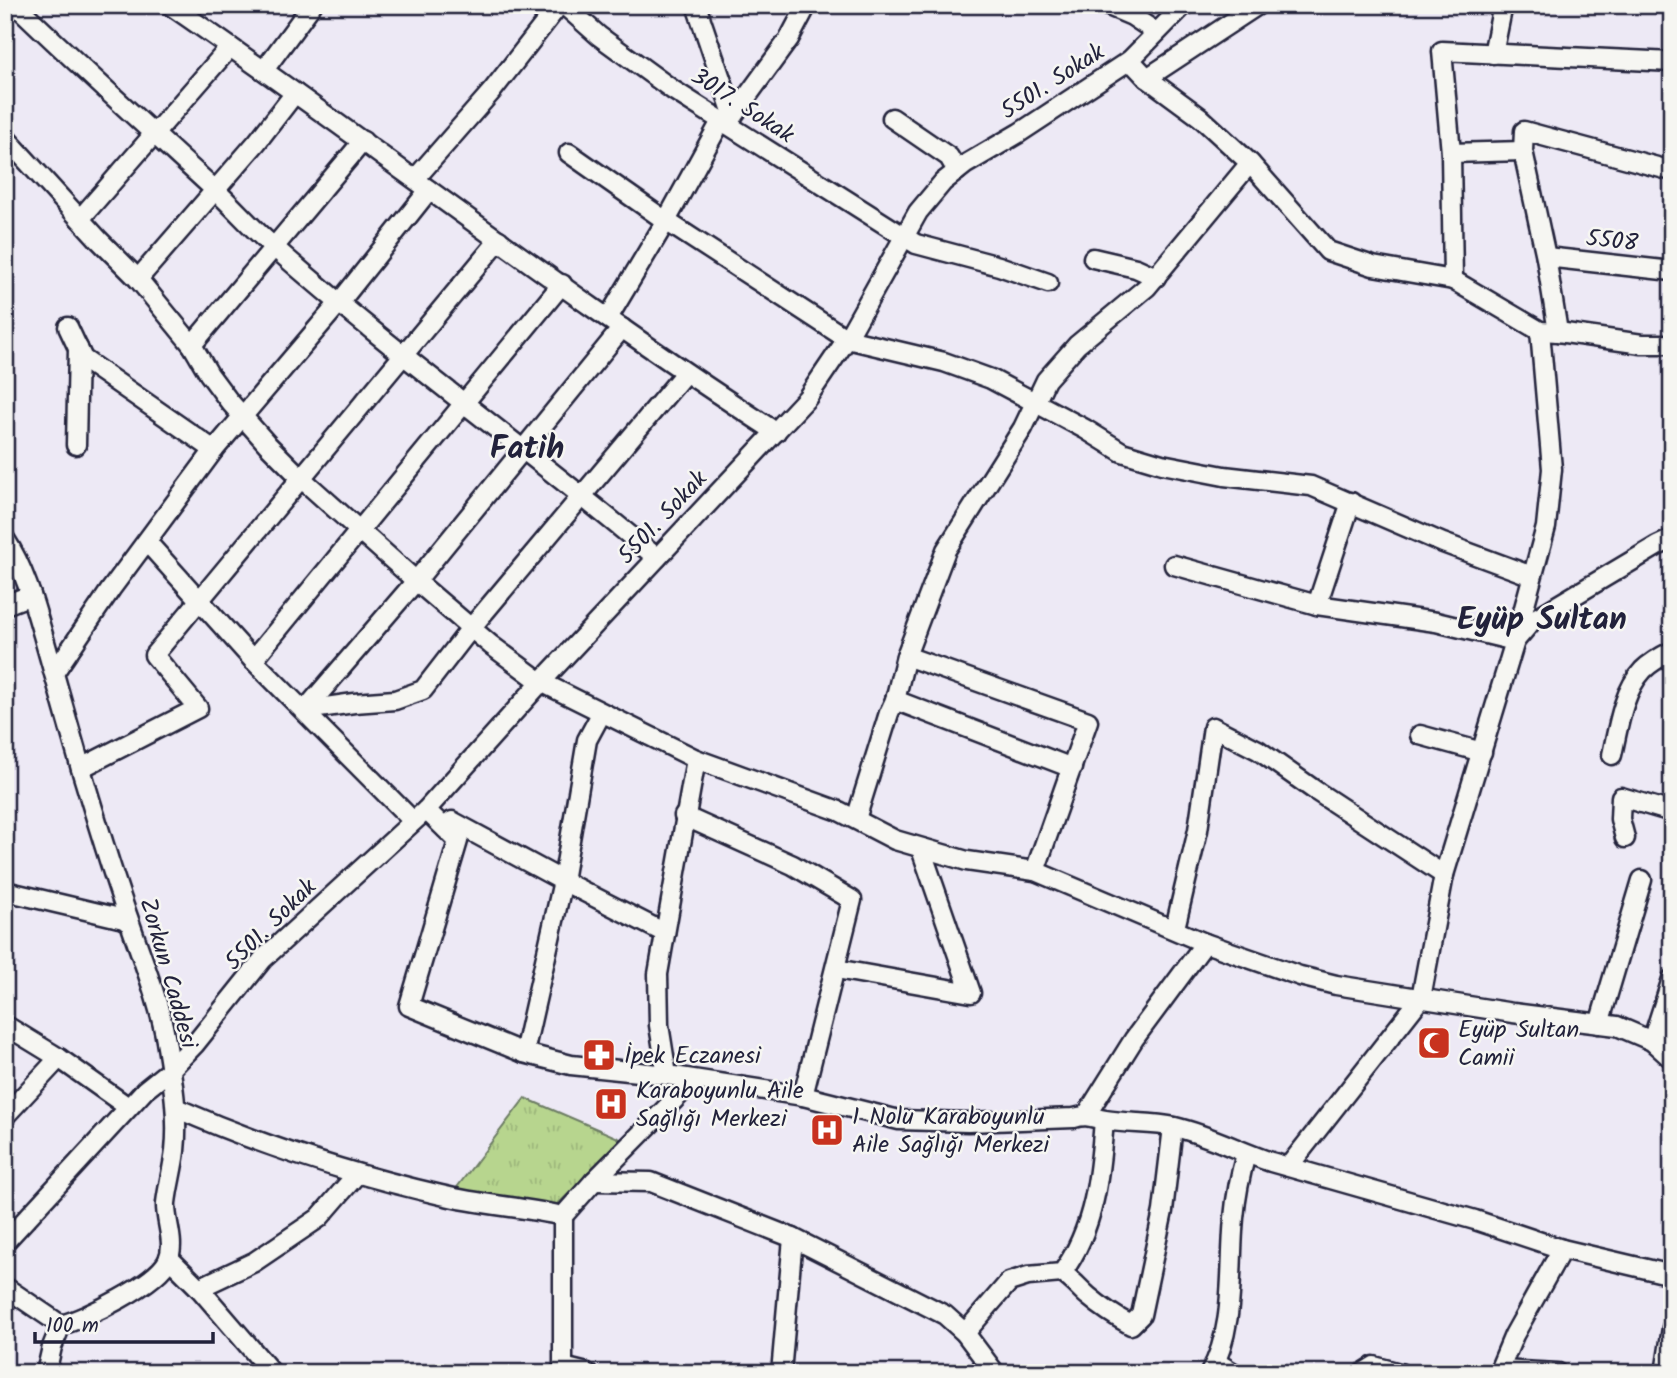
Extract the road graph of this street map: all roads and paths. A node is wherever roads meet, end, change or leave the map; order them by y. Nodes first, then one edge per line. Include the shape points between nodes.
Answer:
1 (10, 5) edge
2 (16, 5) edge
3 (170, 5) edge
4 (312, 5) edge
5 (562, 5) edge
6 (696, 5) edge
7 (807, 5) edge
8 (1106, 5) edge
9 (1147, 5) edge
10 (1184, 5) edge
11 (1258, 5) edge
12 (1503, 5) edge
13 (5, 10) edge
14 (1151, 28) junction
15 (230, 47) junction
16 (1493, 54) junction
17 (1130, 60) junction
18 (1672, 62) edge
19 (264, 70) junction
20 (1147, 78) junction
21 (295, 93) junction
22 (892, 118) dead end
23 (727, 120) junction
24 (154, 136) junction
25 (5, 137) edge
26 (363, 141) junction
27 (1523, 151) junction
28 (569, 153) dead end
29 (1451, 153) junction
30 (1250, 163) junction
31 (957, 171) junction
32 (1672, 171) edge
33 (422, 184) junction
34 (215, 190) junction
35 (80, 219) junction
36 (666, 221) junction
37 (903, 237) junction
38 (499, 240) junction
39 (273, 247) junction
40 (1546, 257) junction
41 (1093, 258) dead end
42 (1672, 271) edge
43 (1156, 277) junction
44 (138, 279) junction
45 (1453, 279) junction
46 (1048, 283) dead end
47 (562, 284) junction
48 (339, 303) junction
49 (615, 323) junction
50 (68, 327) dead end
51 (1549, 332) junction
52 (846, 340) junction
53 (1672, 344) edge
54 (192, 345) junction
55 (78, 348) junction
56 (405, 355) junction
57 (685, 373) junction
58 (1035, 401) junction
59 (464, 402) junction
60 (244, 418) junction
61 (776, 432) junction
62 (76, 445) dead end
63 (522, 449) junction
64 (214, 450) junction
65 (302, 480) junction
66 (583, 496) junction
67 (1351, 502) junction
68 (358, 530) junction
69 (5, 538) edge
70 (1672, 539) edge
71 (147, 542) junction
72 (657, 558) junction
73 (1174, 565) dead end
74 (1532, 576) junction
75 (416, 581) junction
76 (31, 594) junction
77 (201, 601) junction
78 (5, 605) edge
79 (1317, 605) junction
80 (471, 628) junction
81 (1515, 641) junction
82 (1672, 651) edge
83 (906, 656) junction
84 (253, 660) junction
85 (54, 673) junction
86 (541, 682) junction
87 (895, 700) junction
88 (304, 710) junction
89 (601, 714) junction
90 (1420, 734) dead end
91 (1482, 752) junction
92 (1612, 755) dead end
93 (696, 760) junction
94 (81, 768) junction
95 (1072, 768) junction
96 (1672, 812) edge
97 (420, 816) junction
98 (684, 816) junction
99 (856, 819) junction
100 (446, 829) junction
101 (1625, 838) dead end
102 (921, 849) junction
103 (1035, 871) junction
104 (1444, 875) junction
105 (1642, 880) dead end
106 (563, 881) junction
107 (5, 891) edge
108 (128, 920) junction
109 (1175, 928) junction
110 (665, 933) junction
111 (1205, 943) junction
112 (836, 969) junction
113 (1672, 979) edge
114 (1421, 998) junction
115 (1599, 1024) junction
116 (5, 1025) edge
117 (1651, 1041) junction
118 (524, 1053) junction
119 (59, 1058) junction
120 (1672, 1059) edge
121 (170, 1070) junction
122 (667, 1075) junction
123 (694, 1080) junction
124 (803, 1096) junction
125 (128, 1107) junction
126 (176, 1108) junction
127 (5, 1116) edge
128 (1095, 1117) junction
129 (1173, 1127) junction
130 (1246, 1154) junction
131 (1289, 1166) junction
132 (357, 1174) junction
133 (594, 1181) junction
134 (563, 1216) junction
135 (793, 1238) junction
136 (5, 1242) edge
137 (1562, 1249) junction
138 (169, 1258) junction
139 (1062, 1273) junction
140 (1672, 1275) edge
141 (5, 1287) edge
142 (199, 1288) junction
143 (61, 1325) junction
144 (1672, 1328) edge
145 (965, 1333) junction
146 (1213, 1367) edge
147 (561, 1370) edge
148 (1498, 1371) edge
149 (50, 1372) edge
150 (272, 1373) edge
151 (587, 1373) edge
152 (781, 1373) edge
153 (995, 1373) edge
154 (1234, 1373) edge
155 (1363, 1373) edge
156 (1400, 1373) edge
157 (1558, 1373) edge
158 (1665, 1373) edge

1 - 13 street
2 - 24 street
3 - 15 street
4 - 19 street
5 - 23 street, 3017. Sokak via 673,89
5 - 33 street
6 - 23 street
7 - 23 street via 789,39
8 - 14 street
9 - 14 street
10 - 14 street, 5501. Sokak
11 - 20 street
12 - 16 street
14 - 17 street, 5501. Sokak
15 - 19 street
15 - 24 street
16 - 18 street
16 - 29 street via 1442,51
17 - 20 street
17 - 31 street, 5501. Sokak
19 - 21 street
20 - 30 street via 1200,117
21 - 26 street
21 - 34 street
22 - 31 street via 949,157
23 - 36 street
23 - 37 street, 3017. Sokak
24 - 34 street
24 - 35 street
25 - 35 street
26 - 33 street
26 - 39 street
27 - 29 street
27 - 32 street via 1524,131
27 - 40 street
28 - 36 street
29 - 45 street
30 - 43 street
30 - 45 street via 1328,251 1373,266
31 - 37 street, 5501. Sokak via 931,195
33 - 38 street
33 - 48 street
34 - 39 street
34 - 44 street
35 - 44 street
36 - 49 street
36 - 52 street
37 - 46 street, 3017. Sokak
37 - 52 street, 5501. Sokak
38 - 47 street
38 - 56 street
39 - 48 street
39 - 54 street
40 - 42 street, 5508
40 - 51 street
41 - 43 street
43 - 58 street via 1077,345 1046,380
44 - 54 street
45 - 51 street
47 - 49 street
47 - 59 street
48 - 56 street
48 - 60 street
49 - 57 street
49 - 63 street
50 - 55 street
51 - 53 street
51 - 74 street via 1552,469 1546,527
52 - 58 street via 944,362
52 - 61 street, 5501. Sokak via 807,398
54 - 60 street
55 - 62 street
55 - 64 street via 83,359
56 - 59 street
56 - 65 street
57 - 61 street
57 - 66 street
58 - 67 street via 1122,452 1224,476 1311,486
58 - 83 street via 1023,428 946,550
59 - 63 street
59 - 68 street
60 - 64 street
60 - 65 street
61 - 72 street, 5501. Sokak
63 - 66 street
63 - 75 street
64 - 71 street
65 - 68 street
65 - 77 street
66 - 72 street
66 - 80 street
67 - 74 street via 1443,544
67 - 79 street
68 - 75 street
68 - 84 street
69 - 76 street, Zorkun Caddesi
70 - 81 street via 1533,620
71 - 77 street
71 - 85 street
72 - 86 street, 5501. Sokak
73 - 79 street
74 - 81 street
75 - 80 street
75 - 88 street
76 - 78 street
76 - 85 street, Zorkun Caddesi
77 - 84 street
77 - 94 street via 154,655 198,708
79 - 81 street via 1436,622
80 - 86 street
80 - 88 street via 423,690 395,700
81 - 91 street
82 - 92 street via 1643,670 1631,687
83 - 87 street
83 - 95 street via 1088,721
84 - 88 street
85 - 94 street, Zorkun Caddesi
86 - 89 street
86 - 97 street, 5501. Sokak
87 - 95 street
87 - 99 street
88 - 97 street
89 - 93 street
89 - 106 street via 587,740
90 - 91 street
91 - 104 street
93 - 98 street
93 - 99 street
94 - 108 street, Zorkun Caddesi
95 - 103 street
96 - 101 street via 1622,797 1620,819
97 - 100 street
97 - 121 street, 5501. Sokak via 263,959
98 - 110 street
98 - 112 street via 793,865 852,900
99 - 102 street via 895,841
100 - 106 street via 452,821
100 - 118 street via 458,841 409,1006
102 - 103 street
102 - 112 street via 971,993
103 - 109 street
104 - 109 street via 1258,750 1213,727 1198,830
104 - 114 street
105 - 115 street
106 - 110 street
106 - 118 street
107 - 108 street
108 - 121 street, Zorkun Caddesi via 158,1008
109 - 111 street
110 - 122 street via 658,974 659,1026
111 - 114 street via 1300,976
111 - 128 street via 1134,1039
112 - 124 street
113 - 117 street
114 - 115 street
114 - 131 street
115 - 117 street via 1617,1026
116 - 119 street
117 - 120 street
118 - 122 street via 571,1065
119 - 125 street
119 - 127 street
121 - 125 street, 5501. Sokak
121 - 126 street, Zorkun Caddesi
122 - 123 street
123 - 124 street
123 - 133 street
124 - 128 street via 899,1120
125 - 136 street, 5501. Sokak
126 - 132 street via 239,1136
126 - 138 street, Zorkun Caddesi via 166,1203 172,1245
128 - 129 street
128 - 139 street via 1101,1160 1088,1226
129 - 130 street
129 - 139 street via 1163,1211 1141,1315 1131,1325
130 - 131 street
130 - 146 street via 1238,1180 1225,1326
131 - 137 street
132 - 134 street via 463,1200
132 - 142 street via 319,1218 254,1262
133 - 134 street
133 - 135 street via 651,1182
134 - 147 street
135 - 145 street via 945,1315
135 - 152 street
137 - 140 street
137 - 148 street
138 - 142 street
138 - 143 street via 154,1277 129,1293
139 - 145 street via 1009,1282
141 - 143 street
142 - 150 street
143 - 149 street via 52,1347
144 - 158 street
145 - 153 street
146 - 154 street
147 - 151 street
148 - 157 street
155 - 156 street via 1374,1366

